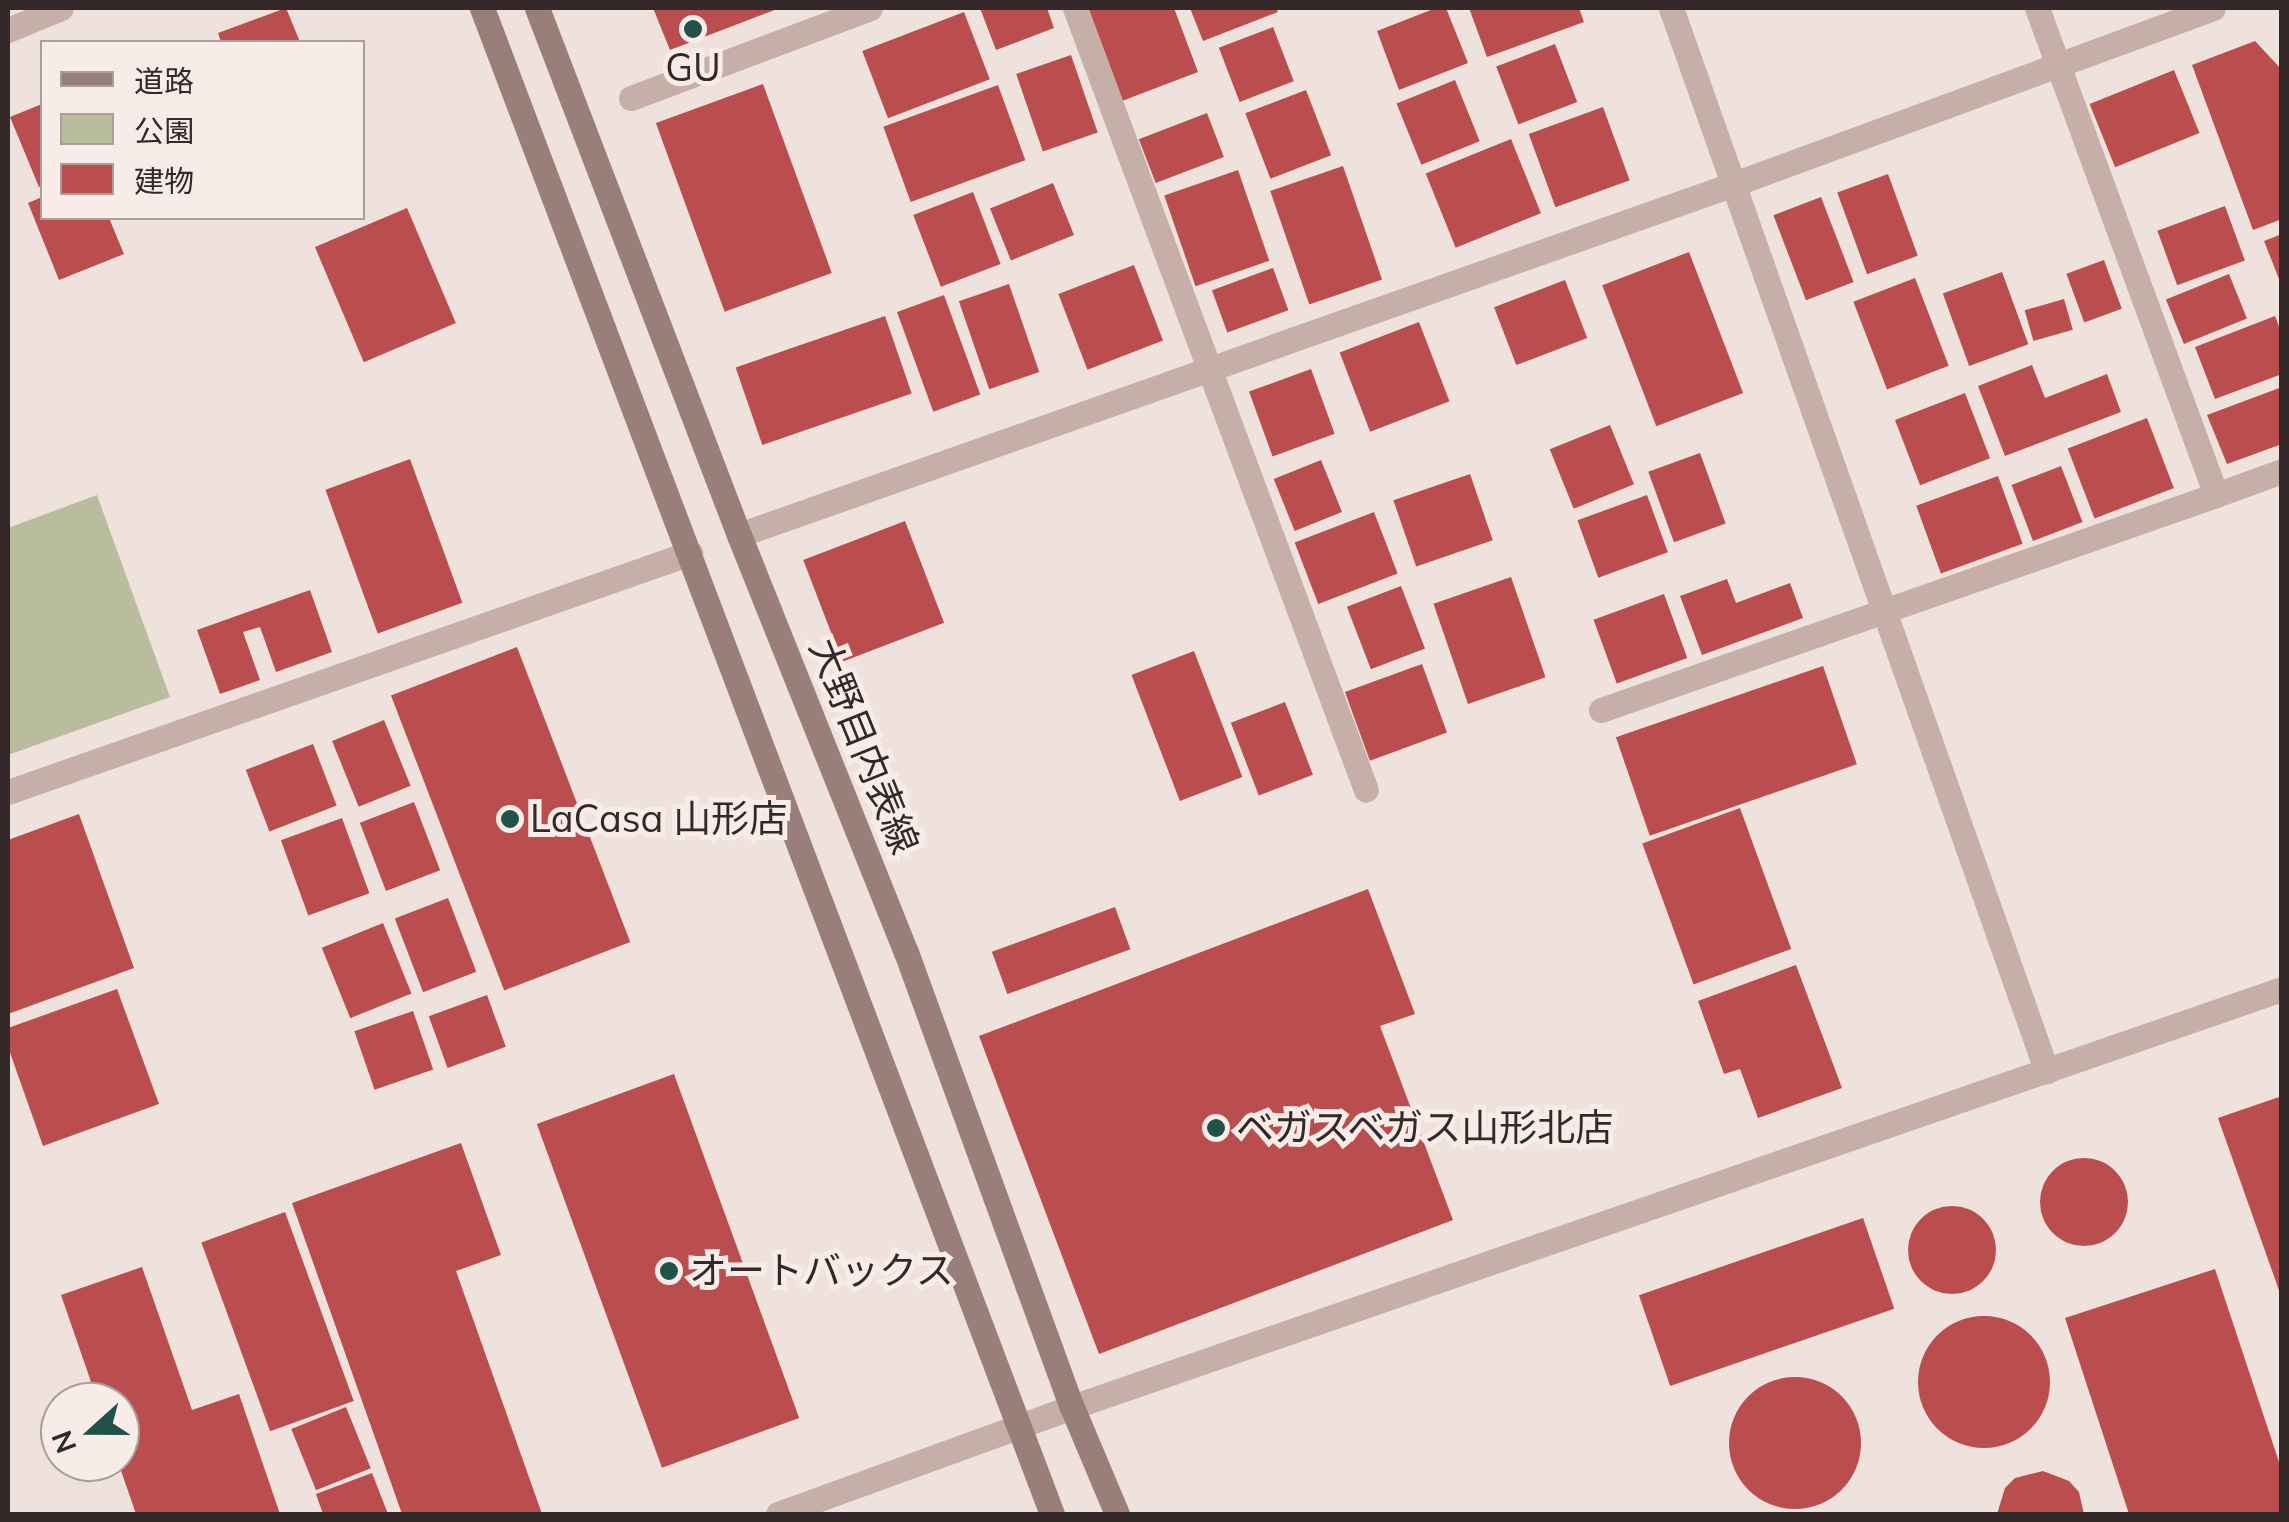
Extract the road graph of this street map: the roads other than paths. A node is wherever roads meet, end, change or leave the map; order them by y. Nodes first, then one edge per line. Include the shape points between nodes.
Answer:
1 (61, 8) edge
2 (482, 8) edge
3 (537, 8) edge
4 (870, 8) edge
5 (1075, 8) edge
6 (1671, 8) edge
7 (2037, 8) edge
8 (2213, 8) edge
9 (8, 30) edge
10 (2057, 63) junction
11 (631, 98) dead end
12 (1734, 184) junction
13 (1210, 368) junction
14 (2282, 471) edge
15 (2216, 495) junction
16 (739, 535) junction
17 (690, 553) junction
18 (1885, 613) junction
19 (1602, 710) dead end
20 (1366, 790) dead end
21 (8, 792) edge
22 (2282, 990) edge
23 (2047, 1072) junction
24 (1072, 1407) junction
25 (1020, 1428) junction
26 (778, 1514) edge
27 (1052, 1514) edge
28 (1117, 1514) edge

1 - 9 street
2 - 17 main road
3 - 16 main road, 大野目内表線
4 - 11 street
5 - 13 street
6 - 12 street
7 - 10 street
8 - 10 street
10 - 12 street
10 - 15 street
12 - 13 street
12 - 18 street
13 - 16 street
13 - 20 street
14 - 15 street
15 - 18 street
16 - 24 main road, 大野目内表線 via 906,952
17 - 21 street
17 - 25 main road
18 - 19 street
18 - 23 street
22 - 23 street
23 - 24 street
24 - 25 street
24 - 28 main road, 大野目内表線
25 - 26 street
25 - 27 main road

